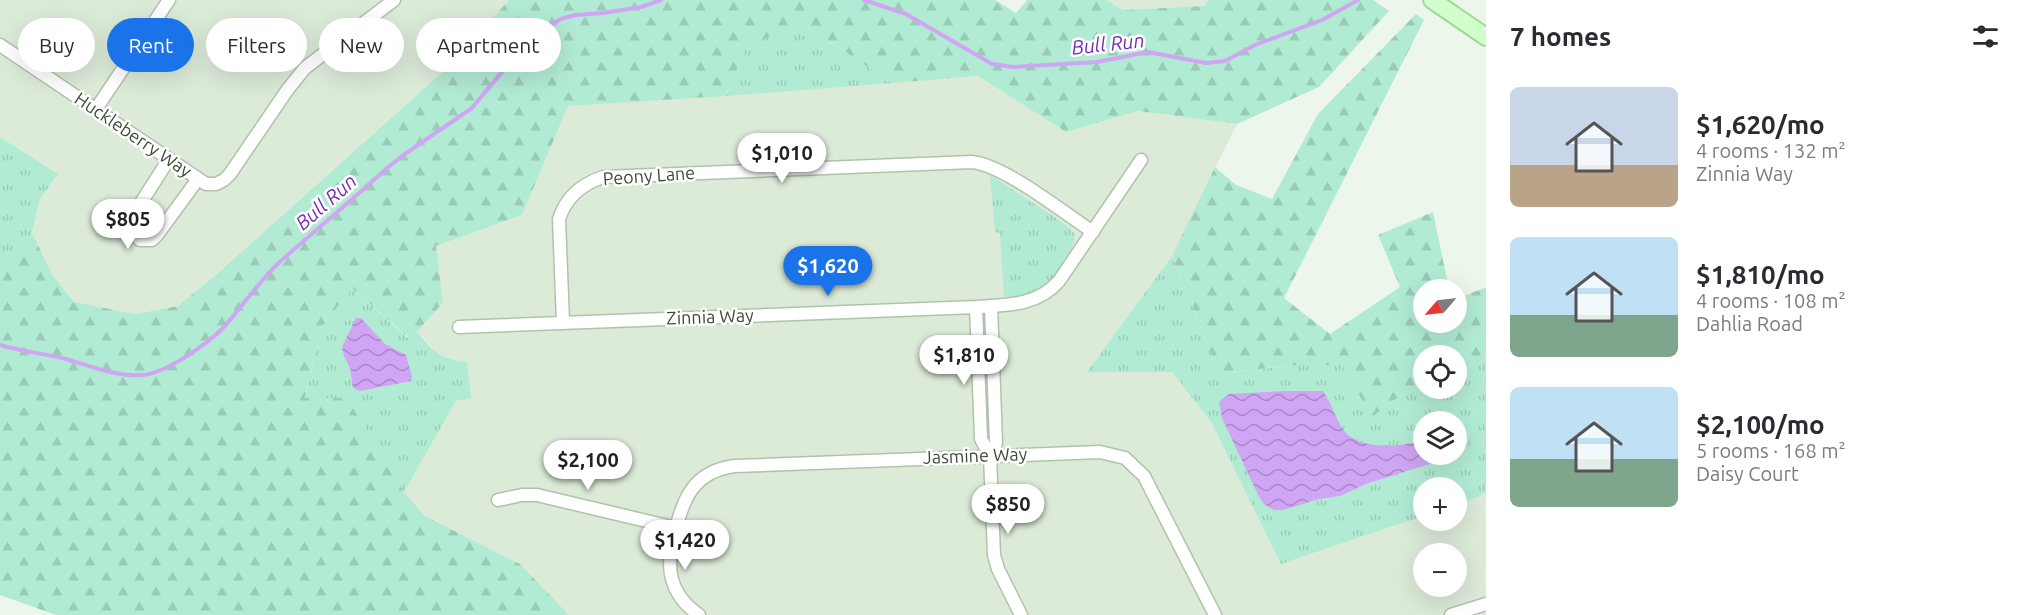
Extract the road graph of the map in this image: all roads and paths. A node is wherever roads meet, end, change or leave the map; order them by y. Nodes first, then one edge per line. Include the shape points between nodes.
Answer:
1 (169, 0) edge
2 (394, 0) edge
3 (1432, 0) edge
4 (1486, 37) edge
5 (0, 45) edge
6 (96, 109) junction
7 (169, 159) junction
8 (1141, 160) dead end
9 (202, 182) junction
10 (1093, 232) junction
11 (990, 306) junction
12 (976, 307) junction
13 (563, 322) junction
14 (459, 327) dead end
15 (990, 456) junction
16 (498, 500) dead end
17 (676, 528) junction
18 (1486, 604) edge
19 (699, 615) edge
20 (1021, 615) edge
21 (1215, 615) edge
22 (1450, 615) edge

1 - 6 street
2 - 9 street via 305,68 224,180 216,184
3 - 4 main road
5 - 6 street, Huckleberry Way
6 - 7 street, Huckleberry Way
7 - 9 street, Huckleberry Way
7 - 9 street via 130,219 135,236 152,240
8 - 10 street, Zinnia Way
10 - 11 street, Zinnia Way via 1050,291 1028,302
10 - 13 street, Peony Lane via 1003,172 980,162 603,177 577,190 559,219
11 - 12 street, Zinnia Way
11 - 15 street via 996,443
12 - 13 street, Zinnia Way
12 - 15 street via 981,439
13 - 14 street, Zinnia Way
15 - 17 street, Jasmine Way via 722,468 703,477 689,492
15 - 20 street via 994,555
15 - 21 street, Jasmine Way via 1100,452 1125,458 1150,484
16 - 17 street via 537,495
17 - 19 street, Jasmine Way via 670,561 672,580 681,598
18 - 22 street

